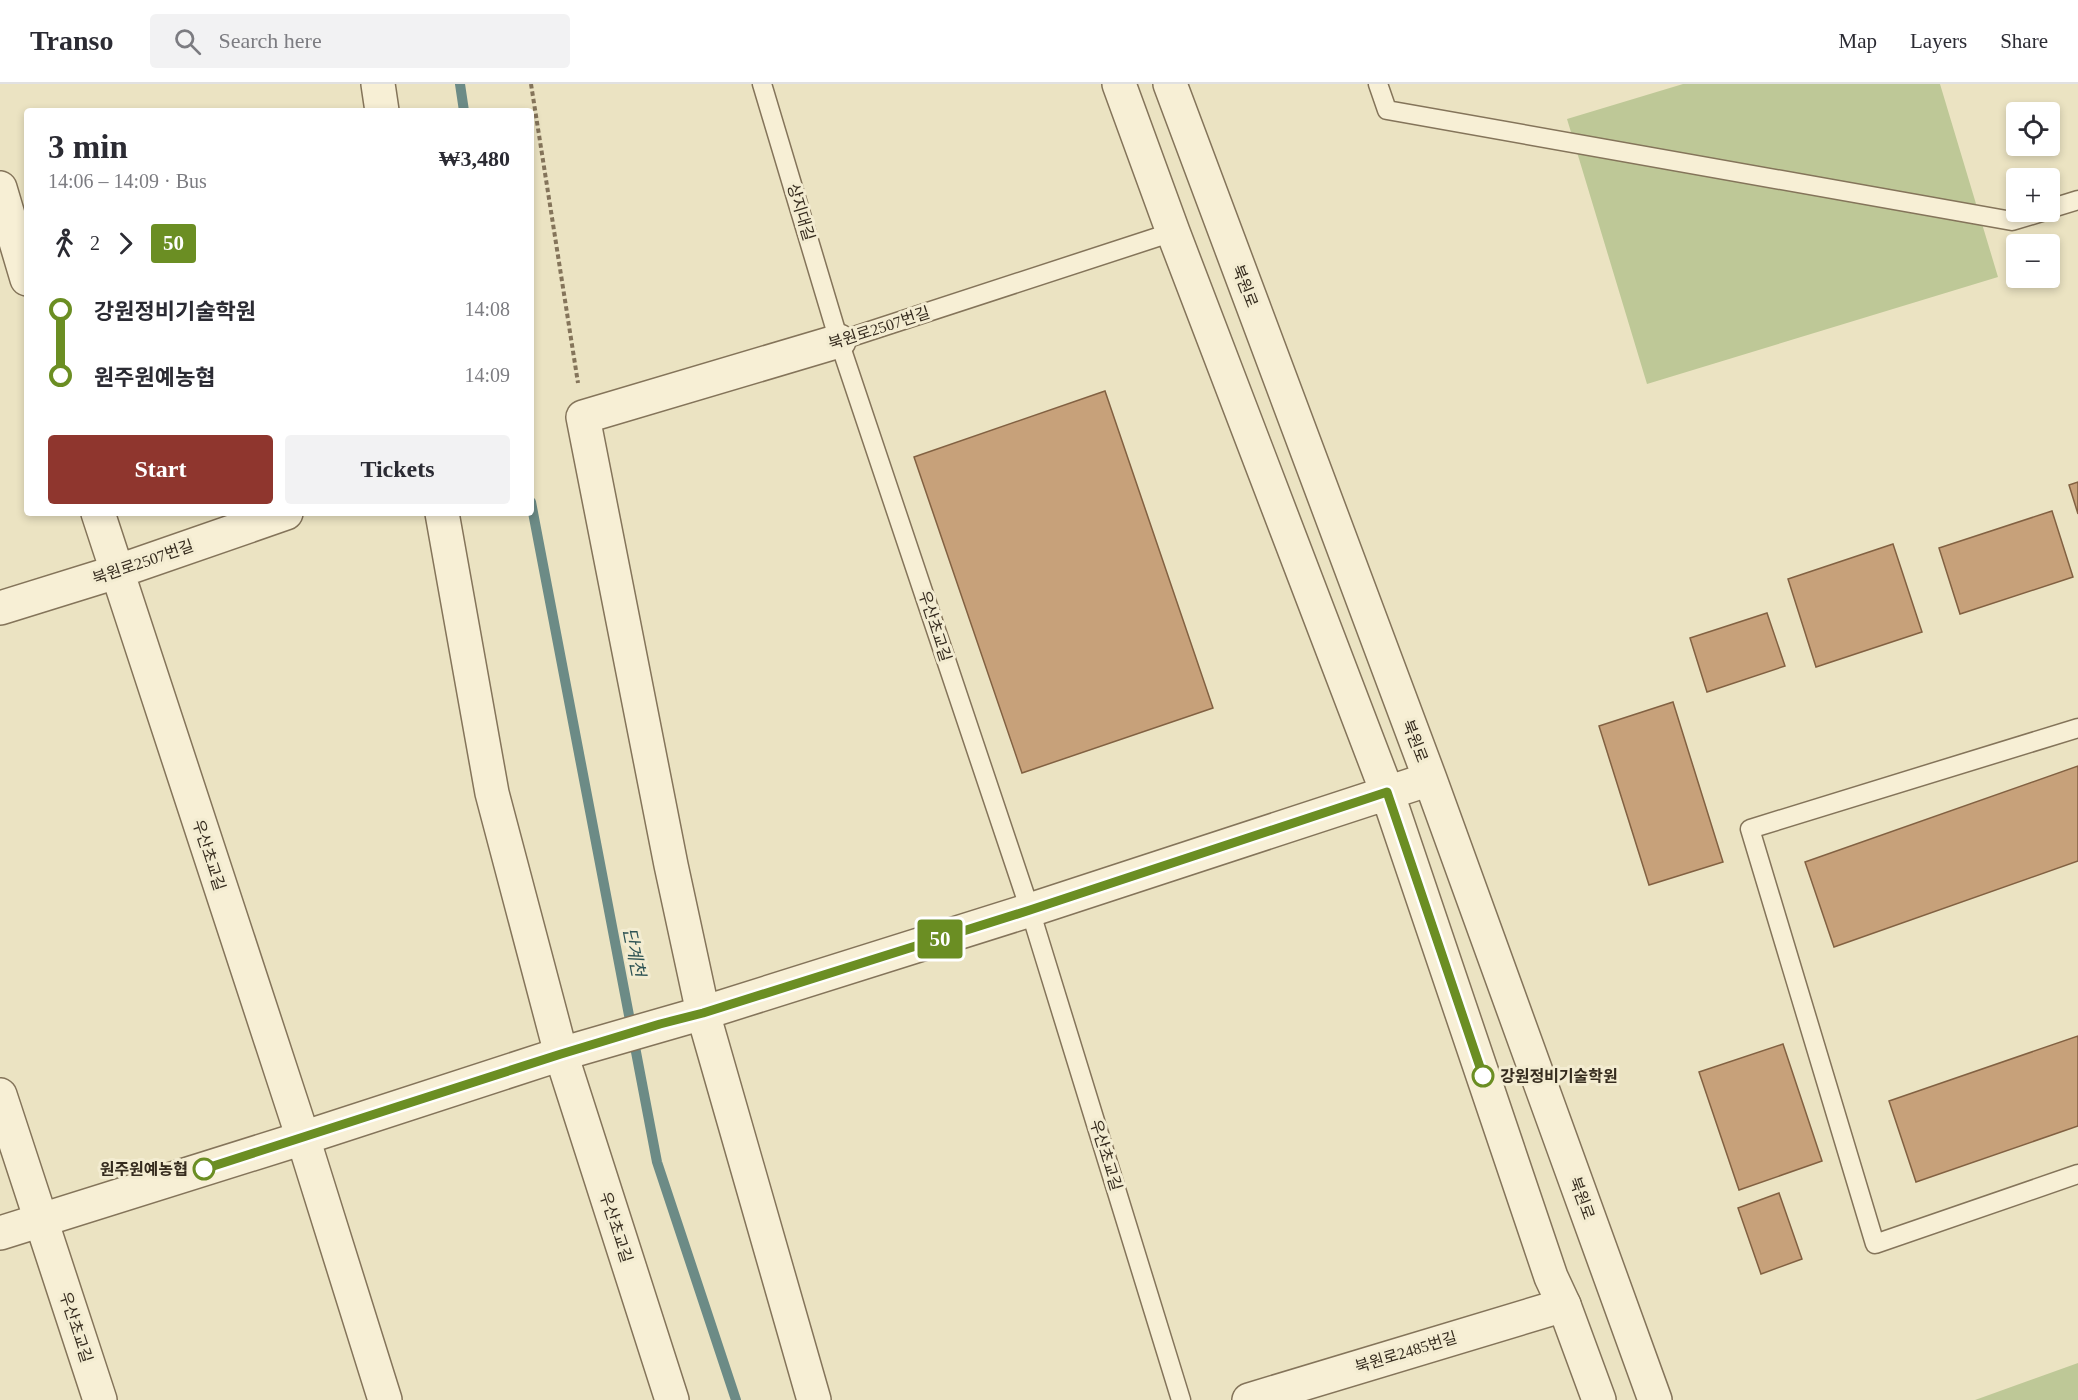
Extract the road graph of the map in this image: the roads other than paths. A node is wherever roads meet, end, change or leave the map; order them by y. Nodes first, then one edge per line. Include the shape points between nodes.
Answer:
1 (378, 84) edge
2 (762, 84) edge
3 (1119, 84) edge
4 (1170, 84) edge
5 (1378, 84) edge
6 (382, 108) edge
7 (0, 188) edge
8 (2078, 200) edge
9 (2060, 206) edge
10 (2006, 220) edge
11 (1173, 232) junction
12 (24, 269) edge
13 (839, 341) junction
14 (99, 516) edge
15 (277, 516) edge
16 (443, 516) edge
17 (116, 572) junction
18 (0, 608) edge
19 (2078, 729) edge
20 (1430, 779) junction
21 (1387, 792) junction
22 (1030, 910) junction
23 (703, 1013) junction
24 (574, 1050) junction
25 (0, 1095) edge
26 (303, 1138) junction
27 (2078, 1174) edge
28 (41, 1220) junction
29 (0, 1233) edge
30 (1564, 1305) junction
31 (100, 1400) edge
32 (385, 1400) edge
33 (672, 1400) edge
34 (814, 1400) edge
35 (1181, 1400) edge
36 (1249, 1400) edge
37 (1599, 1400) edge
38 (1655, 1400) edge

1 - 6 street
2 - 13 lane, 상지대길
3 - 11 street
4 - 20 street, 북원로
5 - 10 lane via 1387,110
7 - 12 street
8 - 9 lane
11 - 13 lane, 북원로2507번길
11 - 21 street
13 - 22 lane, 우산초교길
13 - 23 street, 북원로2507번길 via 583,417
14 - 17 street
15 - 17 street, 북원로2507번길
16 - 24 street, 우산초교길 via 492,793
17 - 18 street, 북원로2507번길
17 - 26 street, 우산초교길
19 - 27 lane via 1750,829 1875,1244
20 - 21 street
20 - 38 street, 북원로
21 - 22 street
21 - 30 street via 1551,1277
22 - 23 street
22 - 35 lane, 우산초교길
23 - 24 street
23 - 34 street
24 - 26 street
24 - 33 street, 우산초교길
25 - 28 street, 우산초교길
26 - 28 street
26 - 32 street, 우산초교길
28 - 29 street
28 - 31 street, 우산초교길
30 - 36 street, 북원로2485번길
30 - 37 street

